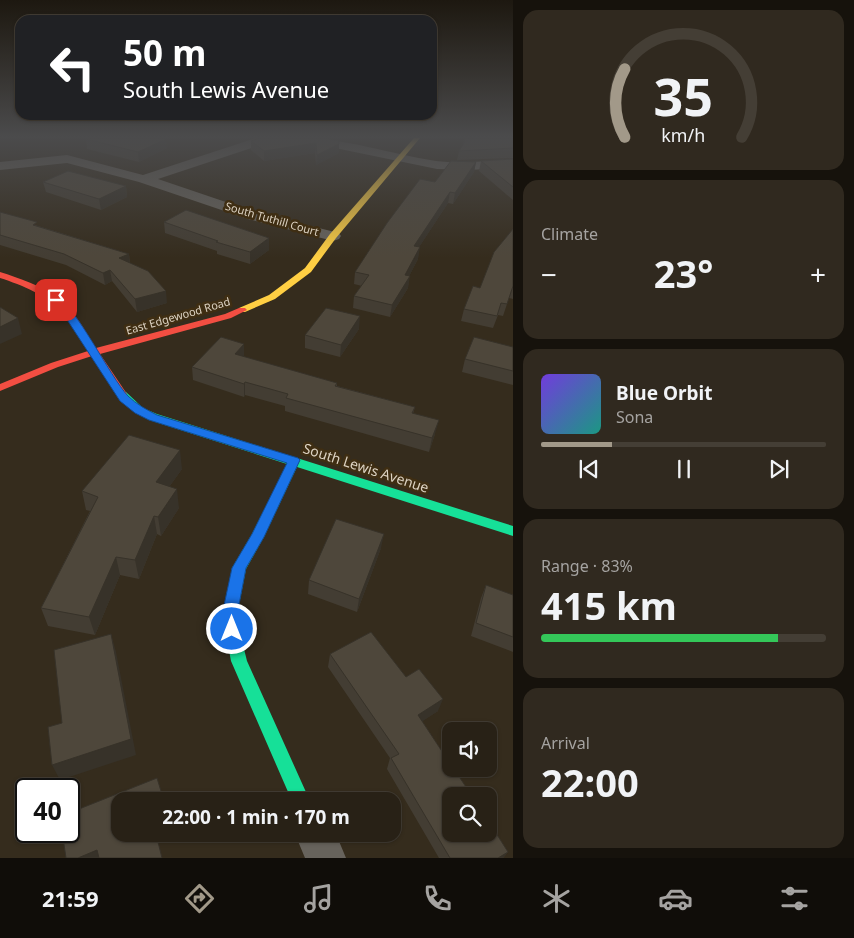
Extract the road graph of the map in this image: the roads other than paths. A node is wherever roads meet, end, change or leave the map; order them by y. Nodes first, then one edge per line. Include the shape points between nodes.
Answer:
1 (140, 178) edge
2 (147, 178) edge
3 (384, 178) edge
4 (144, 179) junction
5 (334, 236) junction
6 (0, 275) edge
7 (93, 353) junction
8 (0, 388) edge
9 (294, 460) junction
10 (513, 531) edge
11 (297, 792) edge
12 (319, 842) edge
13 (326, 858) edge

1 - 4 street, South Tuthill Court
2 - 4 street
3 - 5 street, East Edgewood Road
4 - 5 street, South Tuthill Court via 253,216
5 - 7 street, East Edgewood Road via 308,270 272,297 228,316
6 - 7 street, South Lewis Avenue via 56,300
7 - 8 street, East Edgewood Road via 26,375
7 - 9 street, South Lewis Avenue via 124,398 139,410
9 - 10 street, South Lewis Avenue
9 - 11 street via 239,568 231,610 239,661
12 - 13 street

